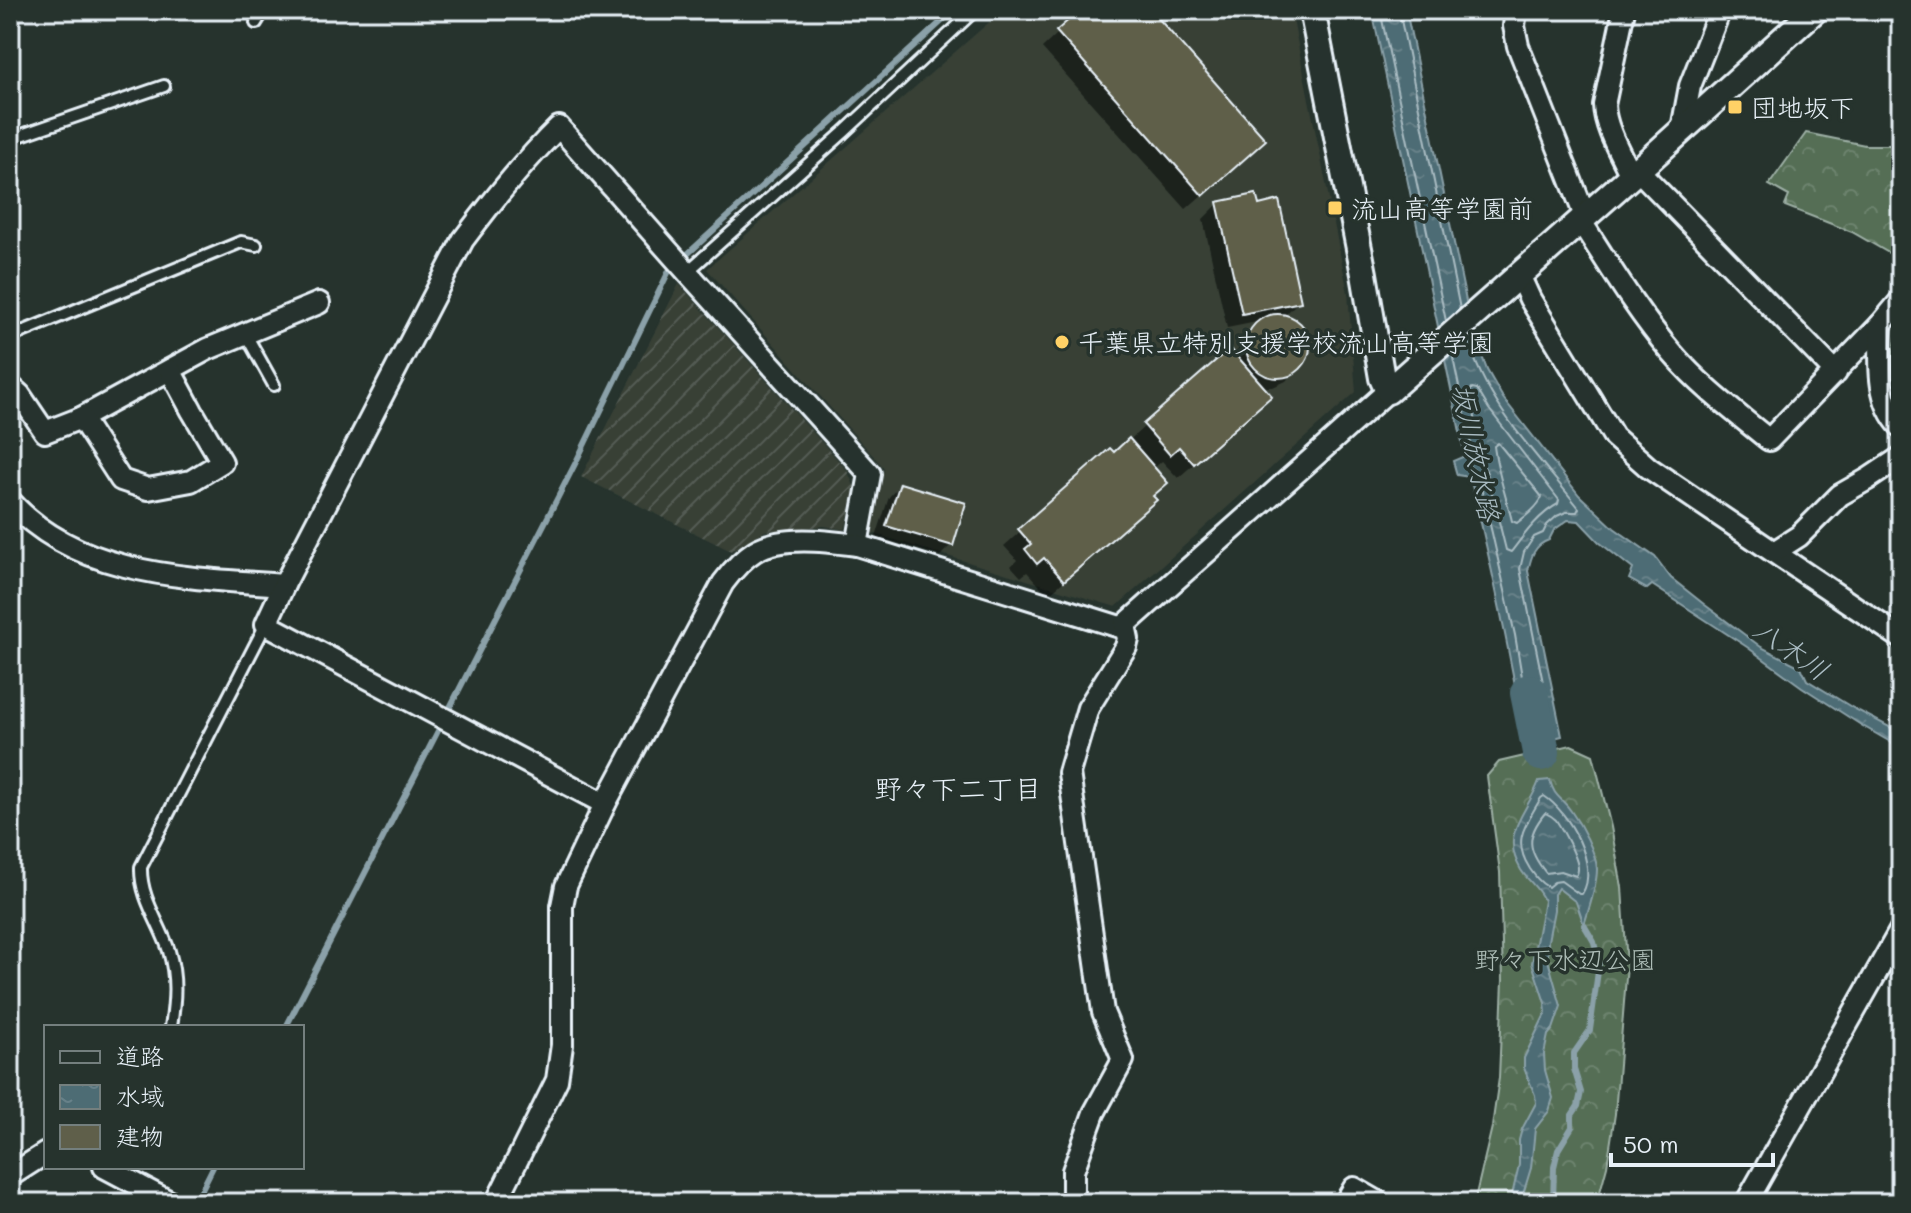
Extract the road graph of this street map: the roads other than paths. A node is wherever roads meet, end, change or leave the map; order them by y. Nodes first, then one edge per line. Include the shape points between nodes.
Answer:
1 (264, 10) edge
2 (975, 10) edge
3 (1312, 10) edge
4 (1516, 10) edge
5 (1624, 10) edge
6 (1720, 10) edge
7 (1808, 12) edge
8 (256, 23) dead end
9 (164, 86) dead end
10 (1682, 129) junction
11 (10, 139) edge
12 (1634, 173) junction
13 (1582, 218) junction
14 (256, 245) dead end
15 (687, 272) junction
16 (1512, 282) junction
17 (1901, 300) edge
18 (319, 303) dead end
19 (1881, 324) junction
20 (245, 333) junction
21 (10, 337) edge
22 (170, 370) junction
23 (1836, 373) junction
24 (274, 385) dead end
25 (1395, 385) junction
26 (10, 386) edge
27 (81, 418) junction
28 (1901, 427) edge
29 (1901, 457) edge
30 (10, 501) edge
31 (857, 545) junction
32 (1774, 552) junction
33 (284, 585) junction
34 (266, 624) junction
35 (1125, 625) junction
36 (1901, 638) edge
37 (605, 804) junction
38 (1901, 929) edge
39 (171, 1025) edge
40 (44, 1154) edge
41 (108, 1169) edge
42 (10, 1176) edge
43 (172, 1203) edge
44 (496, 1203) edge
45 (1073, 1203) edge
46 (1345, 1203) edge
47 (1380, 1203) edge
48 (1746, 1203) edge

1 - 8 lane
2 - 15 lane
3 - 25 street via 1382,378
4 - 13 street via 1518,46
5 - 12 street via 1604,113
6 - 10 street via 1690,86
7 - 10 street
9 - 11 lane
10 - 12 street
12 - 13 street
12 - 23 street
13 - 16 street
13 - 23 street via 1673,355 1769,440
14 - 21 lane via 241,242
15 - 31 street via 870,474
15 - 33 street via 559,127 463,240
16 - 25 street
16 - 32 street via 1530,299 1614,437 1649,468
17 - 19 street
18 - 20 street
19 - 23 street
19 - 28 street via 1883,395
20 - 22 street
20 - 24 lane
22 - 27 street
22 - 27 street via 222,462 191,481 148,489 121,480
25 - 35 street
26 - 27 street via 45,432
29 - 32 street via 1840,495 1799,536
30 - 33 street via 56,539 107,561 182,577
31 - 35 street
31 - 37 street via 782,542 757,550 737,565
32 - 36 street
33 - 34 street
34 - 37 street
34 - 39 lane via 141,867 140,884 169,953 176,993
35 - 45 street via 1126,647 1088,708 1069,773 1103,1012 1123,1060 1094,1113 1073,1171
37 - 44 street via 566,886 562,906 557,1080
38 - 48 street
40 - 42 street
41 - 43 street
46 - 47 street via 1354,1188

